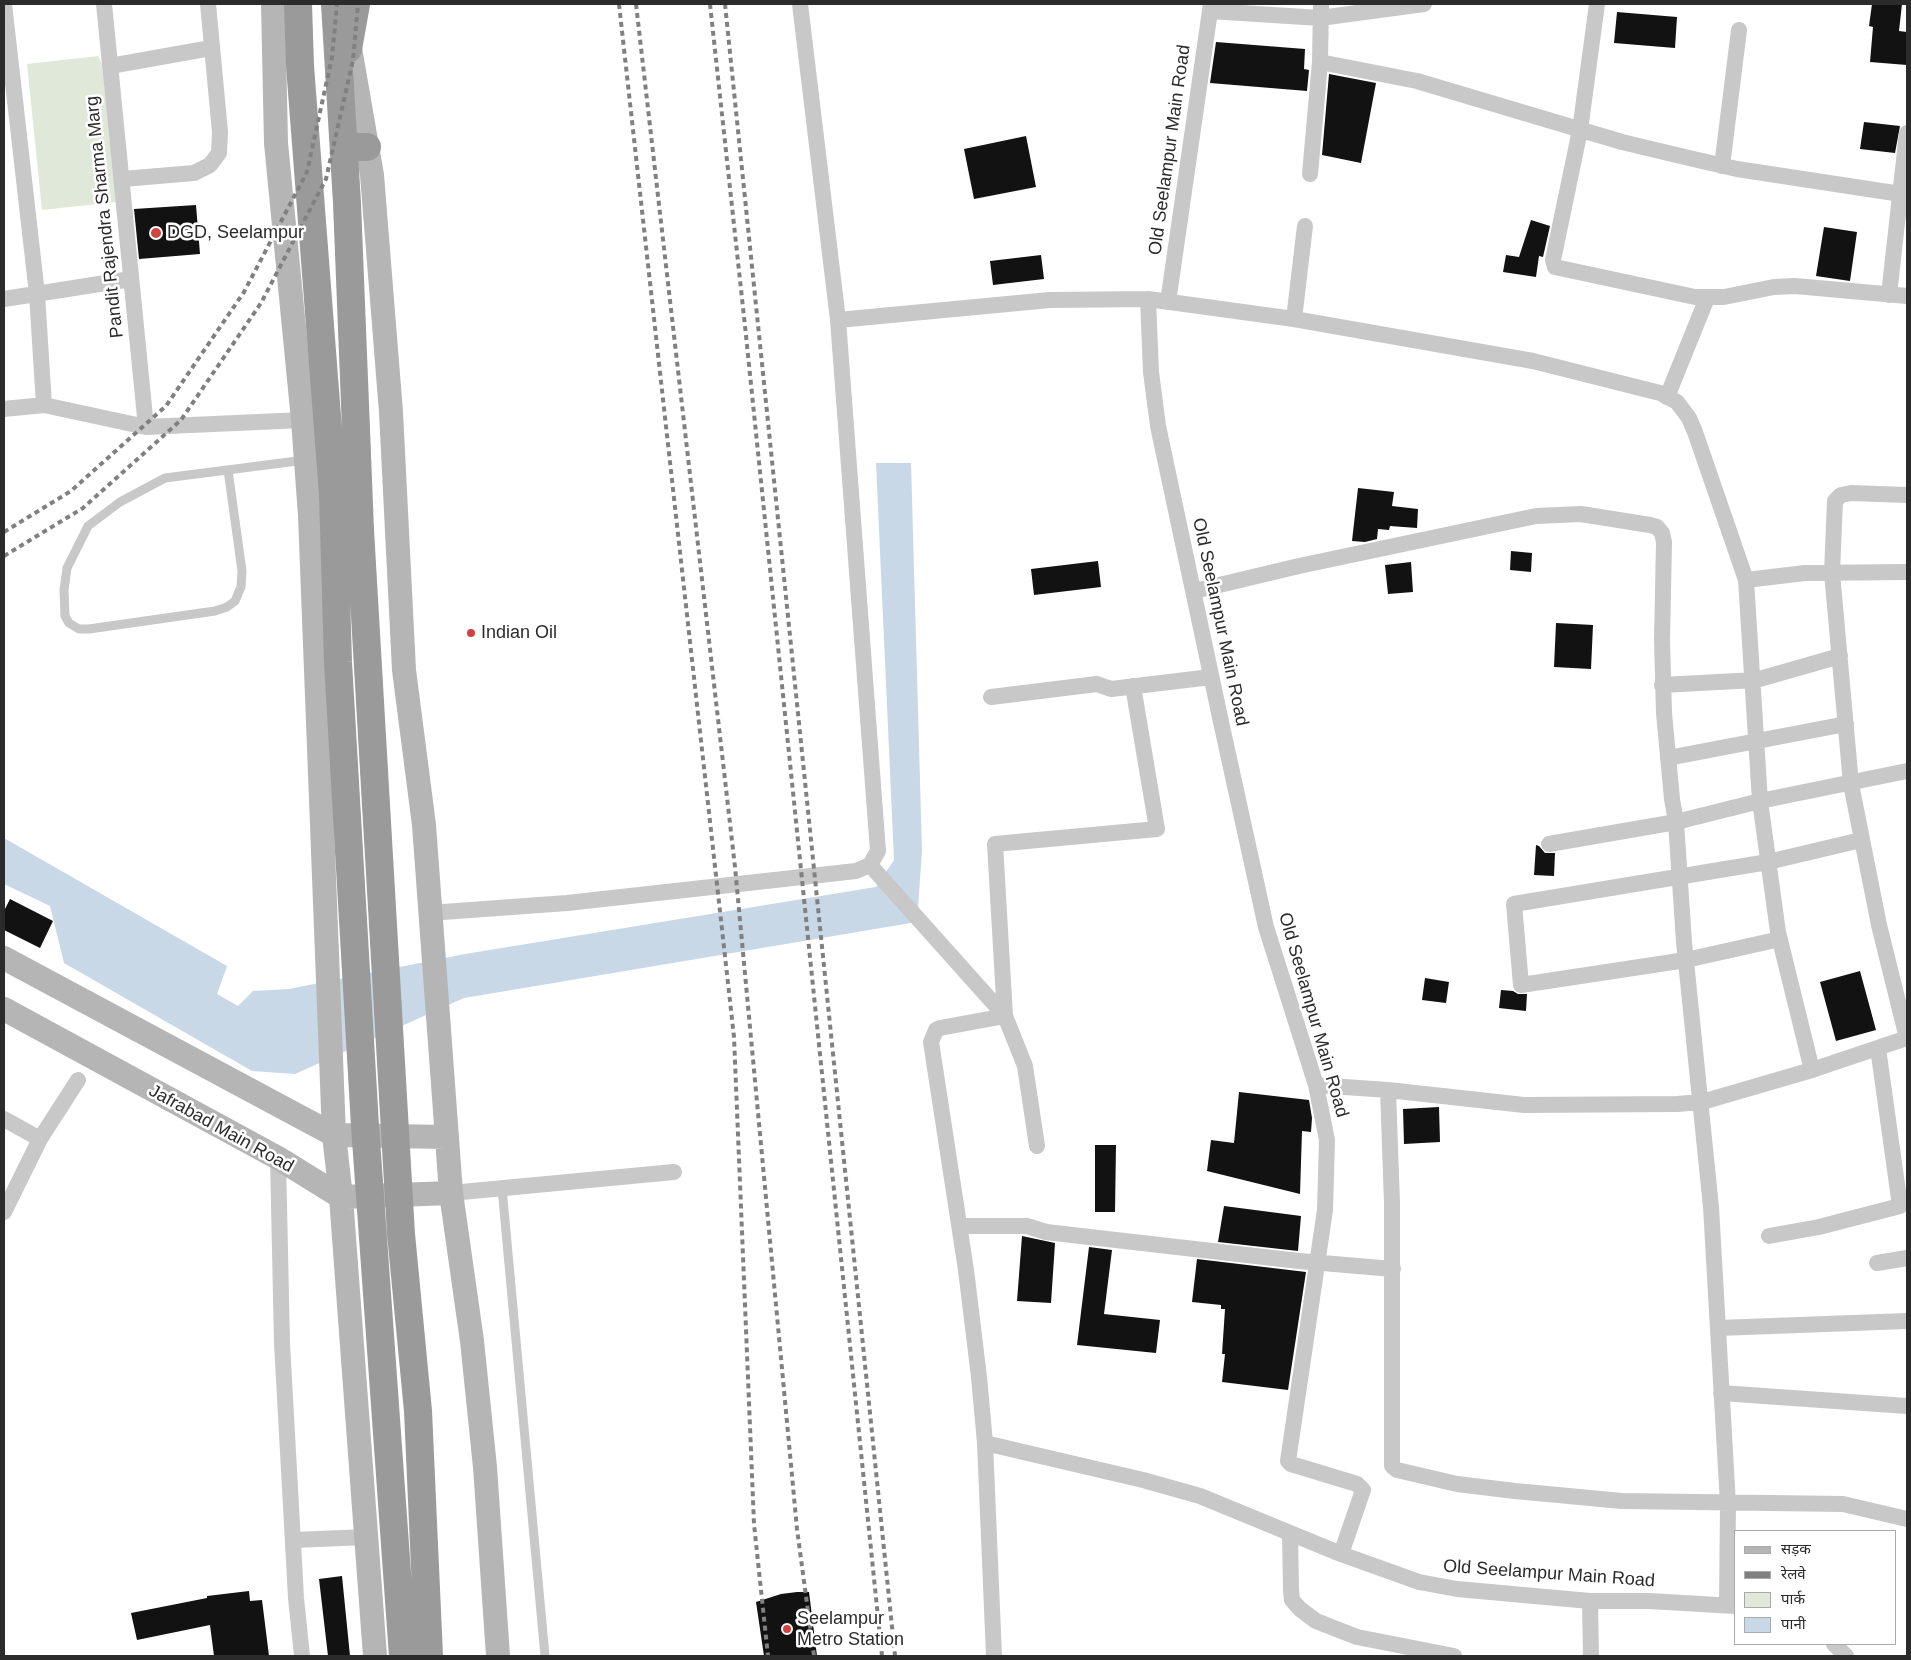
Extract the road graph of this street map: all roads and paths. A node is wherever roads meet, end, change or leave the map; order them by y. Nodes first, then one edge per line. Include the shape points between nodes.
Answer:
1 (4, 4) edge
2 (104, 4) edge
3 (208, 4) edge
4 (273, 4) edge
5 (298, 4) edge
6 (335, 4) edge
7 (342, 4) edge
8 (356, 4) edge
9 (800, 4) edge
10 (1424, 4) edge
11 (1597, 4) edge
12 (1211, 8) edge
13 (1320, 11) edge
14 (1739, 30) dead end
15 (349, 42) junction
16 (211, 48) junction
17 (1320, 62) junction
18 (110, 66) junction
19 (341, 86) junction
20 (1580, 130) junction
21 (1907, 133) edge
22 (356, 147) junction
23 (1722, 166) junction
24 (1310, 174) dead end
25 (123, 179) junction
26 (1901, 194) junction
27 (1304, 226) dead end
28 (131, 279) junction
29 (37, 294) junction
30 (1889, 295) junction
31 (1907, 296) edge
32 (1707, 298) junction
33 (4, 299) edge
34 (1148, 299) junction
35 (1173, 302) junction
36 (1294, 319) junction
37 (838, 320) junction
38 (1667, 397) junction
39 (44, 404) junction
40 (4, 409) edge
41 (304, 420) junction
42 (146, 427) junction
43 (306, 460) junction
44 (228, 470) junction
45 (1907, 495) edge
46 (1907, 572) edge
47 (1832, 574) junction
48 (1746, 580) junction
49 (1194, 591) junction
50 (1840, 656) junction
51 (1211, 677) junction
52 (1753, 680) junction
53 (1662, 685) junction
54 (1133, 686) junction
55 (991, 697) dead end
56 (1846, 724) junction
57 (1757, 743) junction
58 (1668, 758) junction
59 (1907, 772) edge
60 (1851, 784) junction
61 (1760, 801) junction
62 (1676, 822) junction
63 (1861, 840) junction
64 (1549, 844) dead end
65 (1768, 862) junction
66 (875, 871) junction
67 (1680, 876) junction
68 (429, 913) junction
69 (1780, 939) junction
70 (4, 958) edge
71 (1686, 960) junction
72 (4, 1009) edge
73 (1004, 1016) junction
74 (1907, 1038) edge
75 (1878, 1048) junction
76 (1812, 1070) junction
77 (78, 1080) dead end
78 (1316, 1085) junction
79 (1388, 1090) junction
80 (1702, 1102) junction
81 (4, 1118) edge
82 (334, 1135) junction
83 (447, 1138) junction
84 (40, 1140) junction
85 (1037, 1146) dead end
86 (278, 1158) junction
87 (674, 1172) dead end
88 (502, 1188) junction
89 (451, 1193) junction
90 (341, 1197) junction
91 (4, 1212) edge
92 (960, 1226) junction
93 (1768, 1236) dead end
94 (1907, 1258) edge
95 (1318, 1262) junction
96 (1877, 1263) dead end
97 (1393, 1269) junction
98 (1907, 1321) edge
99 (1718, 1328) junction
100 (1721, 1393) junction
101 (1907, 1406) edge
102 (985, 1443) junction
103 (1728, 1504) junction
104 (1907, 1519) edge
105 (1290, 1533) junction
106 (367, 1537) junction
107 (293, 1540) junction
108 (1342, 1554) junction
109 (1590, 1601) junction
110 (1731, 1606) edge
111 (1835, 1645) edge
112 (302, 1656) edge
113 (375, 1656) edge
114 (403, 1656) edge
115 (429, 1656) edge
116 (498, 1656) edge
117 (545, 1656) edge
118 (994, 1656) edge
119 (1454, 1656) edge
120 (1592, 1656) edge
121 (1846, 1656) edge

1 - 29 street
2 - 18 street, Pandit Rajendra Sharma Marg
3 - 16 street
4 - 41 main road via 276,143
5 - 114 highway, bridge via 333,494 338,662 365,1126
6 - 19 highway
7 - 15 main road
8 - 15 highway
9 - 37 street
10 - 13 street
11 - 20 street
12 - 13 street
12 - 35 street, Old Seelampur Main Road
13 - 17 street
14 - 23 street
15 - 19 highway
15 - 22 main road
16 - 18 street
16 - 25 street via 220,132 219,153 210,165 194,173
17 - 20 street via 1417,81
17 - 24 street
18 - 25 street, Pandit Rajendra Sharma Marg
19 - 22 highway
20 - 23 street
20 - 32 street via 1553,260 1555,267
21 - 26 street
22 - 68 main road via 372,175 391,412 404,670 424,825
22 - 115 highway, bridge via 347,203 366,639 400,1234 418,1411
23 - 26 street
25 - 28 street, Pandit Rajendra Sharma Marg
26 - 30 street
27 - 36 street
28 - 29 street
28 - 42 street, Pandit Rajendra Sharma Marg
29 - 33 street
29 - 39 street
30 - 31 street
30 - 32 street via 1795,286
32 - 38 street
34 - 35 street
34 - 37 street via 1050,300
34 - 49 street, Old Seelampur Main Road via 1155,407
35 - 36 street
36 - 38 street via 1533,361
37 - 66 street via 879,839
38 - 48 street via 1676,402 1689,418
39 - 40 street
39 - 42 street
41 - 42 street
41 - 43 main road
43 - 44 lane
43 - 82 main road
44 - 44 lane via 164,478 120,502 88,526 67,568 64,590 65,616 69,622 89,629 215,611 234,601 241,587 242,571
45 - 47 street via 1851,493 1835,501
46 - 47 street
47 - 48 street via 1790,574
47 - 50 street
48 - 52 street
49 - 51 street, Old Seelampur Main Road
49 - 53 street via 1536,516 1581,514 1650,525 1662,533 1664,542
50 - 52 street
50 - 56 street
51 - 54 street
51 - 78 street, Old Seelampur Main Road via 1266,927
52 - 53 street
52 - 57 street
53 - 58 street
54 - 55 street via 1110,689 1098,684
54 - 73 street via 1157,829 995,844
56 - 57 street
56 - 60 street
57 - 58 street
57 - 61 street
58 - 62 street
59 - 60 street
60 - 61 street
60 - 63 street
61 - 62 street
61 - 65 street
62 - 64 street
62 - 67 street
63 - 65 street
63 - 74 street
65 - 67 street
65 - 69 street
66 - 68 street via 567,903
66 - 73 street
67 - 71 street
67 - 71 street via 1514,904 1521,985
68 - 83 main road
69 - 71 street
69 - 76 street
70 - 82 main road
71 - 80 street
72 - 86 main road, Jafrabad Main Road
73 - 85 street via 1025,1066
73 - 92 street via 940,1028 932,1036
74 - 75 street
75 - 76 street
75 - 93 street via 1900,1206 1819,1227
76 - 80 street
77 - 84 street
78 - 79 street
78 - 95 street, Old Seelampur Main Road via 1327,1140 1325,1210
79 - 80 street via 1524,1105
79 - 97 street
80 - 99 street
81 - 84 street
82 - 83 main road
82 - 90 main road
83 - 89 main road
84 - 91 street
86 - 90 main road, Jafrabad Main Road
86 - 107 street via 282,1343
87 - 88 street
88 - 89 street
88 - 117 lane
89 - 90 main road
89 - 116 main road via 472,1341 485,1467
90 - 106 main road
92 - 95 street via 1027,1226 1046,1232
92 - 102 street
94 - 96 street
95 - 97 street
95 - 108 street, Old Seelampur Main Road via 1288,1461 1357,1484 1363,1490
97 - 103 street via 1392,1466 1397,1470 1457,1484 1515,1492 1622,1501
98 - 99 street
99 - 100 street
100 - 101 street
100 - 103 street
102 - 105 street via 1200,1496
102 - 118 street
103 - 104 street via 1843,1504
103 - 110 street
105 - 108 street
105 - 119 street via 1292,1600 1310,1617 1357,1637
106 - 107 street
106 - 113 main road
107 - 112 street
108 - 109 street, Old Seelampur Main Road via 1436,1586
109 - 110 street, Old Seelampur Main Road
109 - 120 street
111 - 121 street

